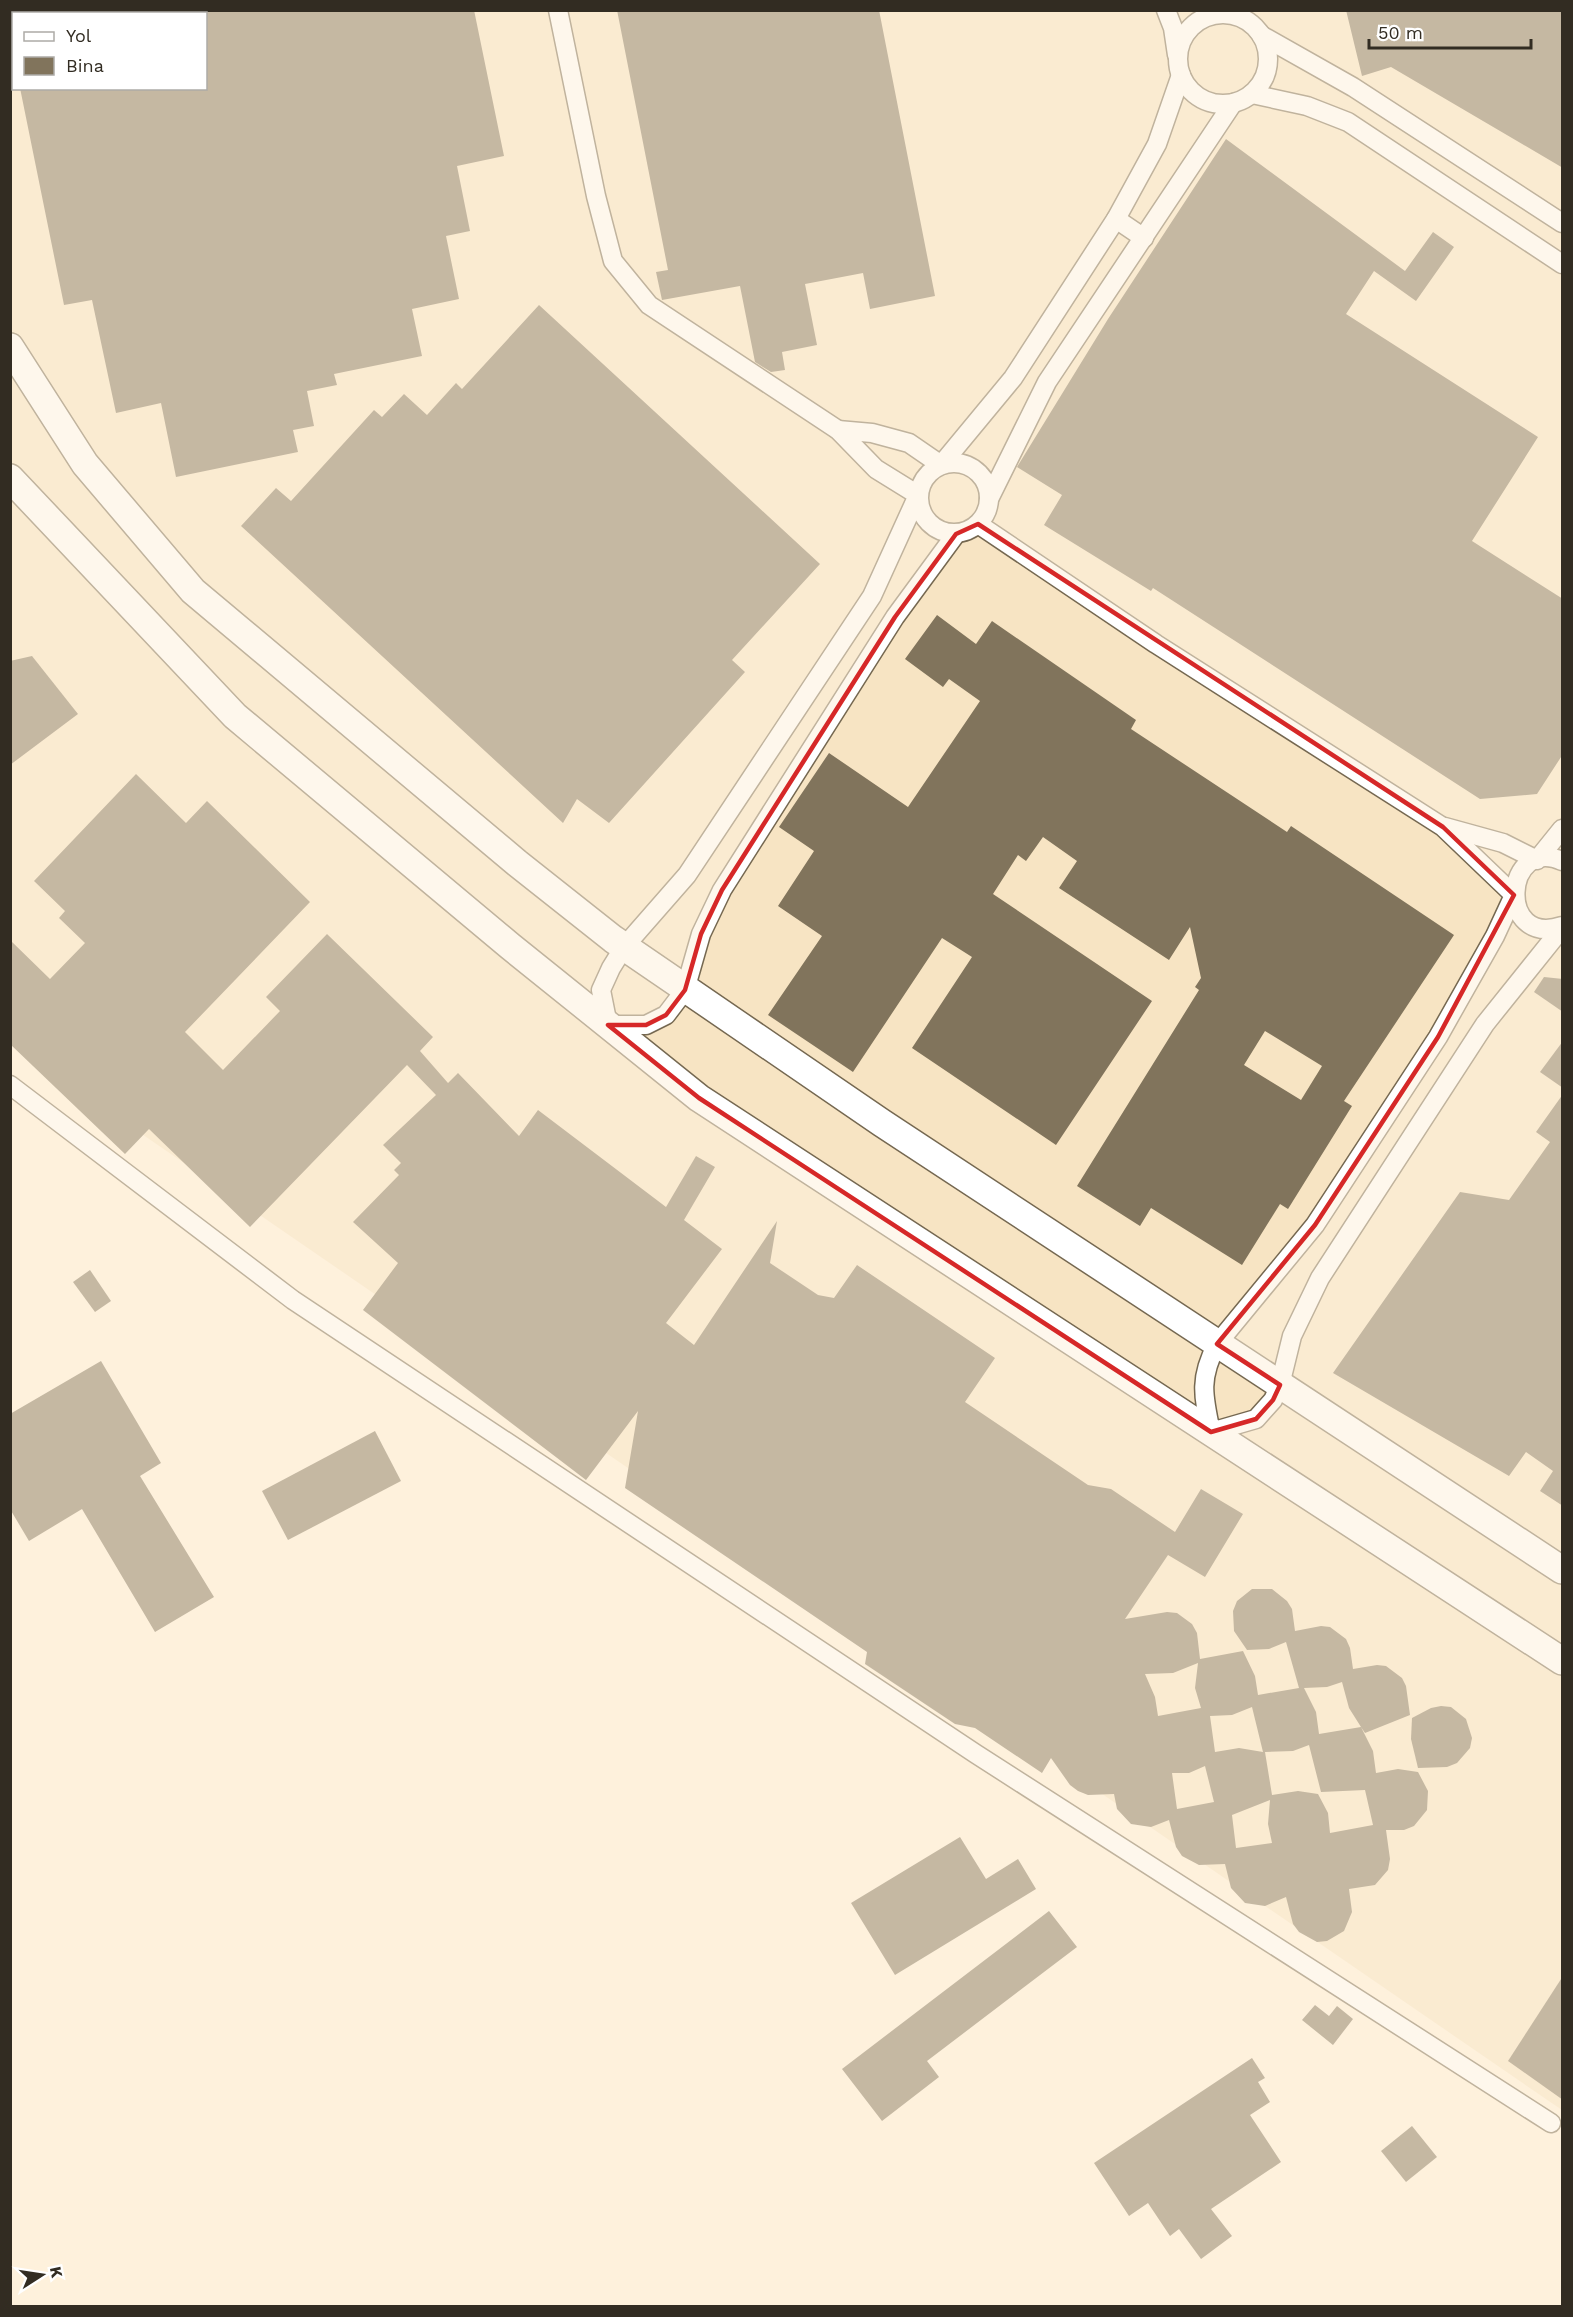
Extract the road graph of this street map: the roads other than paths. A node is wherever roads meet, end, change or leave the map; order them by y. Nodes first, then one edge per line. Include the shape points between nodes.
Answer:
1 (558, 10) edge
2 (1166, 10) edge
3 (1231, 13) edge
4 (1261, 35) junction
5 (1179, 67) junction
6 (1252, 94) junction
7 (1233, 103) junction
8 (1116, 219) junction
9 (1563, 223) edge
10 (1144, 238) junction
11 (1563, 264) edge
12 (10, 347) edge
13 (838, 430) junction
14 (941, 465) junction
15 (10, 478) edge
16 (918, 495) junction
17 (989, 499) junction
18 (978, 524) junction
19 (956, 534) junction
20 (1443, 827) junction
21 (1563, 829) edge
22 (1537, 860) junction
23 (1563, 861) edge
24 (1514, 895) junction
25 (1562, 927) edge
26 (624, 947) junction
27 (685, 990) junction
28 (608, 1025) junction
29 (10, 1085) edge
30 (1217, 1344) junction
31 (1281, 1385) junction
32 (1211, 1432) junction
33 (1563, 1570) edge
34 (1563, 1661) edge
35 (1551, 2123) dead end

1 - 13 street via 613,261 649,305
2 - 5 street
3 - 4 street via 1251,23
3 - 5 street via 1200,20 1188,31 1180,44
4 - 6 street via 1268,67
4 - 9 street via 1353,87
5 - 7 street via 1189,88 1201,99 1216,104
5 - 8 street via 1157,144
6 - 7 street
6 - 11 street via 1307,106 1348,122
7 - 10 street
8 - 10 street
8 - 14 street via 1013,378
10 - 17 street via 1047,382
12 - 26 street via 85,464 194,591 517,863
13 - 14 street via 872,433 909,443
13 - 16 street via 876,469
14 - 16 street via 926,477
14 - 17 street via 954,462 974,468 987,486
15 - 28 street via 235,716
16 - 19 street via 927,522 944,533
16 - 26 street via 872,596 687,875
17 - 18 street via 987,511
18 - 19 street
18 - 20 street via 1155,644
19 - 27 street via 896,617 722,890 701,934
20 - 22 street via 1503,843
20 - 24 street
21 - 22 street
22 - 23 street
22 - 24 street via 1520,872
24 - 25 street via 1515,904 1527,921 1537,927
24 - 30 street via 1438,1037 1316,1225
25 - 31 street via 1485,1024 1320,1278 1292,1336
26 - 27 street
26 - 28 street via 601,990
27 - 28 street via 666,1015 646,1025
27 - 30 street
28 - 32 street via 699,1098
29 - 35 street via 293,1300 976,1754
30 - 31 street
30 - 32 street via 1206,1364 1202,1390
31 - 32 street via 1256,1419
31 - 33 street
32 - 34 street

